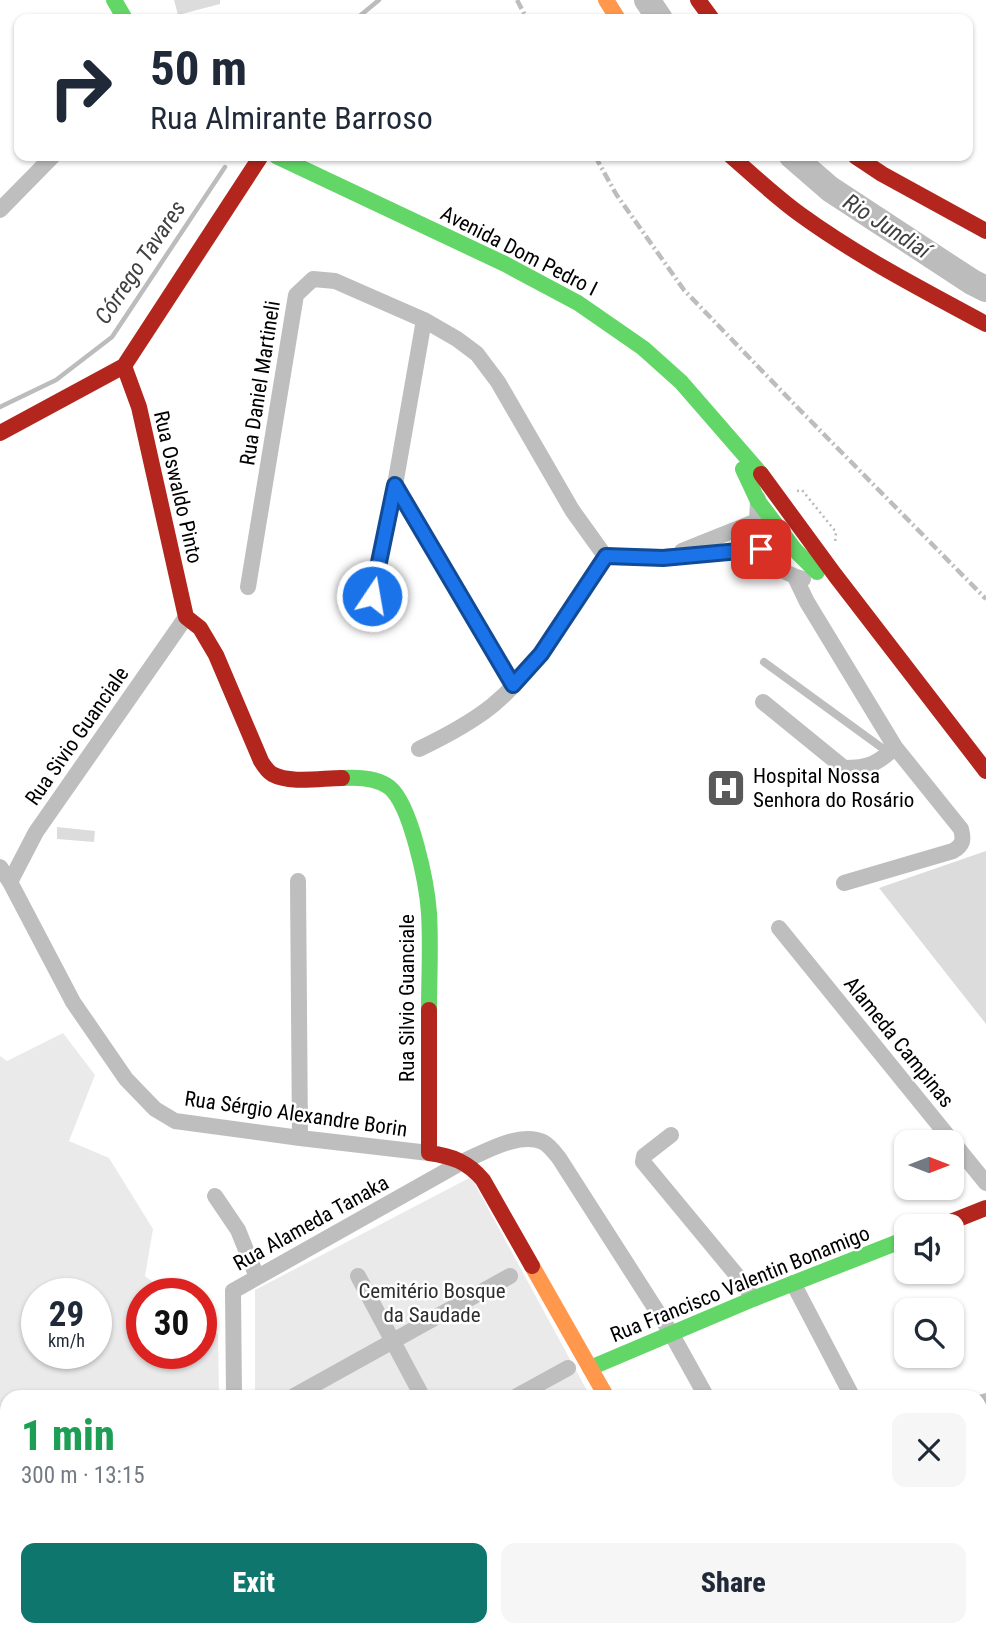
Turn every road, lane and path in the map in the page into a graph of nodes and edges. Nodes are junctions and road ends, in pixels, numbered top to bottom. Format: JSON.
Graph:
{"nodes":[{"id":1,"x":49,"y":161,"type":"edge"},
{"id":2,"x":258,"y":161,"type":"edge"},
{"id":3,"x":287,"y":161,"type":"edge"},
{"id":4,"x":737,"y":161,"type":"edge"},
{"id":5,"x":862,"y":161,"type":"edge"},
{"id":6,"x":0,"y":210,"type":"edge"},
{"id":7,"x":986,"y":231,"type":"edge"},
{"id":8,"x":424,"y":320,"type":"junction"},
{"id":9,"x":986,"y":324,"type":"edge"},
{"id":10,"x":124,"y":366,"type":"junction"},
{"id":11,"x":718,"y":422,"type":"junction"},
{"id":12,"x":0,"y":433,"type":"edge"},
{"id":13,"x":757,"y":468,"type":"junction"},
{"id":14,"x":395,"y":485,"type":"junction"},
{"id":15,"x":758,"y":501,"type":"junction"},
{"id":16,"x":757,"y":520,"type":"junction"},
{"id":17,"x":761,"y":549,"type":"junction"},
{"id":18,"x":606,"y":556,"type":"junction"},
{"id":19,"x":663,"y":558,"type":"junction"},
{"id":20,"x":795,"y":577,"type":"junction"},
{"id":21,"x":834,"y":582,"type":"junction"},
{"id":22,"x":248,"y":587,"type":"dead end"},
{"id":23,"x":372,"y":596,"type":"dead end"},
{"id":24,"x":186,"y":617,"type":"junction"},
{"id":25,"x":764,"y":662,"type":"dead end"},
{"id":26,"x":513,"y":685,"type":"junction"},
{"id":27,"x":763,"y":702,"type":"dead end"},
{"id":28,"x":419,"y":749,"type":"dead end"},
{"id":29,"x":892,"y":750,"type":"junction"},
{"id":30,"x":986,"y":771,"type":"edge"},
{"id":31,"x":986,"y":788,"type":"edge"},
{"id":32,"x":0,"y":867,"type":"edge"},
{"id":33,"x":298,"y":881,"type":"dead end"},
{"id":34,"x":10,"y":882,"type":"junction"},
{"id":35,"x":844,"y":883,"type":"dead end"},
{"id":36,"x":779,"y":928,"type":"dead end"},
{"id":37,"x":671,"y":1135,"type":"dead end"},
{"id":38,"x":300,"y":1138,"type":"junction"},
{"id":39,"x":429,"y":1153,"type":"junction"},
{"id":40,"x":464,"y":1161,"type":"junction"},
{"id":41,"x":986,"y":1183,"type":"edge"},
{"id":42,"x":215,"y":1196,"type":"dead end"},
{"id":43,"x":986,"y":1208,"type":"edge"},
{"id":44,"x":964,"y":1217,"type":"edge"},
{"id":45,"x":894,"y":1244,"type":"edge"},
{"id":46,"x":358,"y":1276,"type":"dead end"},
{"id":47,"x":510,"y":1276,"type":"dead end"},
{"id":48,"x":257,"y":1277,"type":"junction"},
{"id":49,"x":793,"y":1283,"type":"junction"},
{"id":50,"x":754,"y":1299,"type":"junction"},
{"id":51,"x":671,"y":1333,"type":"junction"},
{"id":52,"x":393,"y":1342,"type":"junction"},
{"id":53,"x":568,"y":1368,"type":"dead end"},
{"id":54,"x":590,"y":1368,"type":"junction"},
{"id":55,"x":234,"y":1390,"type":"edge"},
{"id":56,"x":305,"y":1390,"type":"edge"},
{"id":57,"x":419,"y":1390,"type":"edge"},
{"id":58,"x":528,"y":1390,"type":"edge"},
{"id":59,"x":603,"y":1390,"type":"edge"},
{"id":60,"x":703,"y":1390,"type":"edge"},
{"id":61,"x":849,"y":1390,"type":"edge"}],
"edges":[{"from":1,"to":6,"type":"street"},
{"from":2,"to":10,"type":"street"},
{"from":3,"to":11,"type":"street","name":"Avenida Dom Pedro I"},
{"from":4,"to":9,"type":"street"},
{"from":5,"to":7,"type":"street"},
{"from":8,"to":14,"type":"street"},
{"from":8,"to":18,"type":"street","name":"Rua Daniel Martineli"},
{"from":8,"to":22,"type":"street","name":"Rua Daniel Martineli"},
{"from":10,"to":12,"type":"street"},
{"from":10,"to":24,"type":"street","name":"Rua Oswaldo Pinto"},
{"from":11,"to":13,"type":"street","name":"Avenida Dom Pedro I"},
{"from":11,"to":15,"type":"street","name":"Avenida Dom Pedro I"},
{"from":13,"to":15,"type":"street"},
{"from":13,"to":21,"type":"street","name":"Avenida Dom Pedro I"},
{"from":14,"to":23,"type":"street"},
{"from":14,"to":26,"type":"street"},
{"from":15,"to":16,"type":"street"},
{"from":15,"to":21,"type":"street","name":"Avenida Dom Pedro I"},
{"from":16,"to":17,"type":"street"},
{"from":16,"to":19,"type":"street"},
{"from":17,"to":19,"type":"street"},
{"from":17,"to":20,"type":"street"},
{"from":18,"to":19,"type":"street"},
{"from":18,"to":26,"type":"street"},
{"from":20,"to":21,"type":"street"},
{"from":20,"to":29,"type":"street"},
{"from":21,"to":30,"type":"street","name":"Avenida Dom Pedro I"},
{"from":21,"to":31,"type":"street","name":"Avenida Dom Pedro I"},
{"from":24,"to":34,"type":"street","name":"Rua Sivio Guanciale"},
{"from":24,"to":39,"type":"street","name":"Rua Silvio Guanciale"},
{"from":25,"to":29,"type":"lane"},
{"from":26,"to":28,"type":"street"},
{"from":27,"to":29,"type":"street"},
{"from":29,"to":35,"type":"street"},
{"from":32,"to":34,"type":"street","name":"Rua Sérgio Alexandre Borin"},
{"from":33,"to":38,"type":"street"},
{"from":34,"to":38,"type":"street","name":"Rua Sérgio Alexandre Borin"},
{"from":36,"to":41,"type":"street","name":"Alameda Campinas"},
{"from":37,"to":50,"type":"street"},
{"from":38,"to":39,"type":"street","name":"Rua Sérgio Alexandre Borin"},
{"from":39,"to":40,"type":"street"},
{"from":40,"to":48,"type":"street","name":"Rua Alameda Tanaka"},
{"from":40,"to":51,"type":"street","name":"Rua Alameda Tanaka"},
{"from":40,"to":54,"type":"street"},
{"from":42,"to":48,"type":"street"},
{"from":43,"to":44,"type":"street"},
{"from":45,"to":49,"type":"street","name":"Rua Francisco Valentin Bonamigo"},
{"from":46,"to":52,"type":"street"},
{"from":47,"to":52,"type":"street"},
{"from":48,"to":55,"type":"street","name":"Rua Alameda Tanaka"},
{"from":49,"to":50,"type":"street","name":"Rua Francisco Valentin Bonamigo"},
{"from":49,"to":61,"type":"street"},
{"from":50,"to":51,"type":"street","name":"Rua Francisco Valentin Bonamigo"},
{"from":51,"to":54,"type":"street","name":"Rua Francisco Valentin Bonamigo"},
{"from":51,"to":60,"type":"street"},
{"from":52,"to":56,"type":"street"},
{"from":52,"to":57,"type":"street"},
{"from":53,"to":58,"type":"street"},
{"from":54,"to":59,"type":"street"}]}
